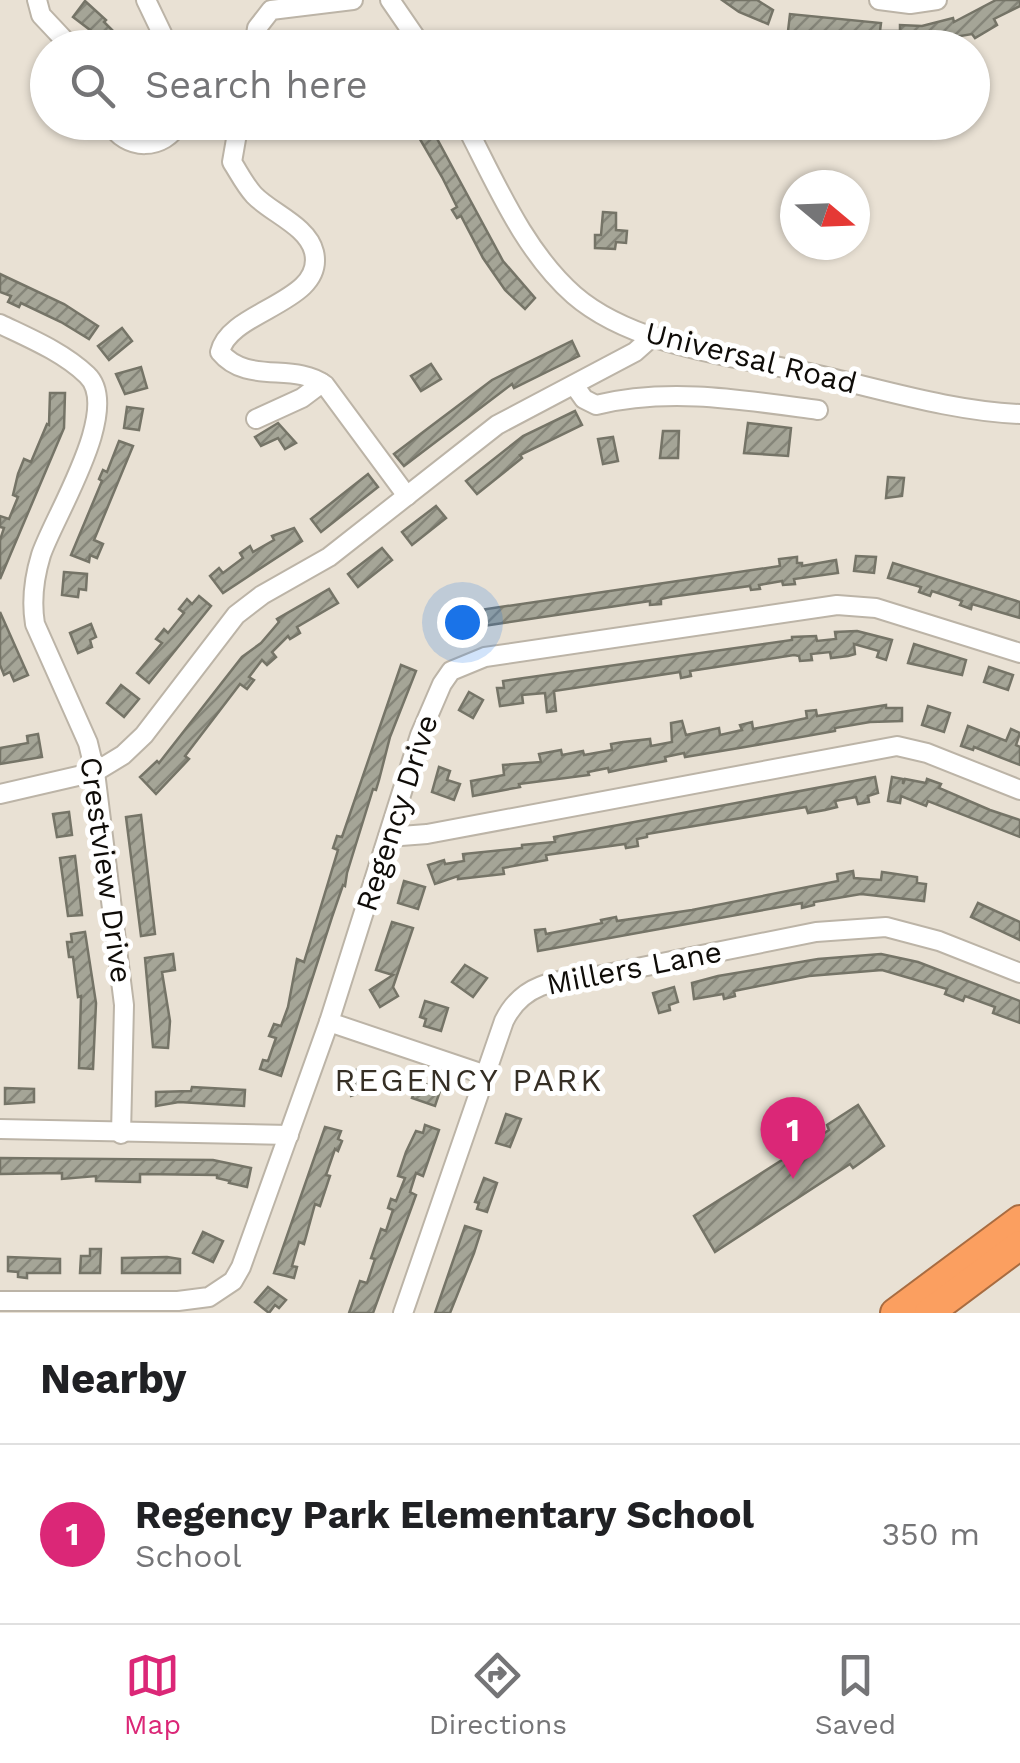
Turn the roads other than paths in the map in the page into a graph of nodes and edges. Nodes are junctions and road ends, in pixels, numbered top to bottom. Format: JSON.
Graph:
{"nodes":[{"id":1,"x":37,"y":0,"type":"edge"},
{"id":2,"x":146,"y":0,"type":"edge"},
{"id":3,"x":353,"y":0,"type":"edge"},
{"id":4,"x":390,"y":0,"type":"edge"},
{"id":5,"x":878,"y":0,"type":"edge"},
{"id":6,"x":937,"y":0,"type":"edge"},
{"id":7,"x":55,"y":30,"type":"edge"},
{"id":8,"x":160,"y":30,"type":"edge"},
{"id":9,"x":257,"y":30,"type":"edge"},
{"id":10,"x":411,"y":30,"type":"edge"},
{"id":11,"x":125,"y":140,"type":"edge"},
{"id":12,"x":163,"y":140,"type":"edge"},
{"id":13,"x":236,"y":140,"type":"edge"},
{"id":14,"x":474,"y":140,"type":"edge"},
{"id":15,"x":0,"y":324,"type":"edge"},
{"id":16,"x":653,"y":336,"type":"junction"},
{"id":17,"x":322,"y":383,"type":"junction"},
{"id":18,"x":574,"y":385,"type":"junction"},
{"id":19,"x":818,"y":410,"type":"dead end"},
{"id":20,"x":1020,"y":414,"type":"edge"},
{"id":21,"x":256,"y":419,"type":"dead end"},
{"id":22,"x":407,"y":496,"type":"junction"},
{"id":23,"x":1020,"y":653,"type":"edge"},
{"id":24,"x":94,"y":772,"type":"junction"},
{"id":25,"x":1020,"y":790,"type":"edge"},
{"id":26,"x":0,"y":794,"type":"edge"},
{"id":27,"x":388,"y":836,"type":"junction"},
{"id":28,"x":1020,"y":973,"type":"edge"},
{"id":29,"x":329,"y":1022,"type":"junction"},
{"id":30,"x":486,"y":1075,"type":"junction"},
{"id":31,"x":0,"y":1129,"type":"edge"},
{"id":32,"x":121,"y":1134,"type":"junction"},
{"id":33,"x":289,"y":1135,"type":"junction"},
{"id":34,"x":1020,"y":1220,"type":"edge"},
{"id":35,"x":1020,"y":1246,"type":"edge"},
{"id":36,"x":0,"y":1300,"type":"edge"},
{"id":37,"x":403,"y":1313,"type":"edge"},
{"id":38,"x":895,"y":1313,"type":"edge"},
{"id":39,"x":930,"y":1313,"type":"edge"}],
"edges":[{"from":1,"to":7,"type":"street"},
{"from":2,"to":8,"type":"street"},
{"from":3,"to":9,"type":"street"},
{"from":4,"to":10,"type":"street"},
{"from":5,"to":6,"type":"street"},
{"from":11,"to":12,"type":"street"},
{"from":13,"to":17,"type":"street"},
{"from":14,"to":16,"type":"street","name":"Universal Road"},
{"from":15,"to":24,"type":"street","name":"Crestview Drive"},
{"from":16,"to":18,"type":"street"},
{"from":16,"to":20,"type":"street","name":"Universal Road"},
{"from":17,"to":21,"type":"street"},
{"from":17,"to":22,"type":"street"},
{"from":18,"to":19,"type":"street"},
{"from":18,"to":22,"type":"street"},
{"from":22,"to":24,"type":"street"},
{"from":23,"to":27,"type":"street","name":"Regency Drive"},
{"from":24,"to":26,"type":"street"},
{"from":24,"to":32,"type":"street","name":"Crestview Drive"},
{"from":25,"to":27,"type":"street"},
{"from":27,"to":29,"type":"street","name":"Regency Drive"},
{"from":28,"to":30,"type":"street","name":"Millers Lane"},
{"from":29,"to":30,"type":"street"},
{"from":29,"to":33,"type":"street","name":"Regency Drive"},
{"from":30,"to":37,"type":"street","name":"Millers Lane"},
{"from":31,"to":32,"type":"street"},
{"from":32,"to":33,"type":"street"},
{"from":33,"to":36,"type":"street","name":"Regency Drive"},
{"from":34,"to":38,"type":"highway"},
{"from":35,"to":39,"type":"highway"}]}
